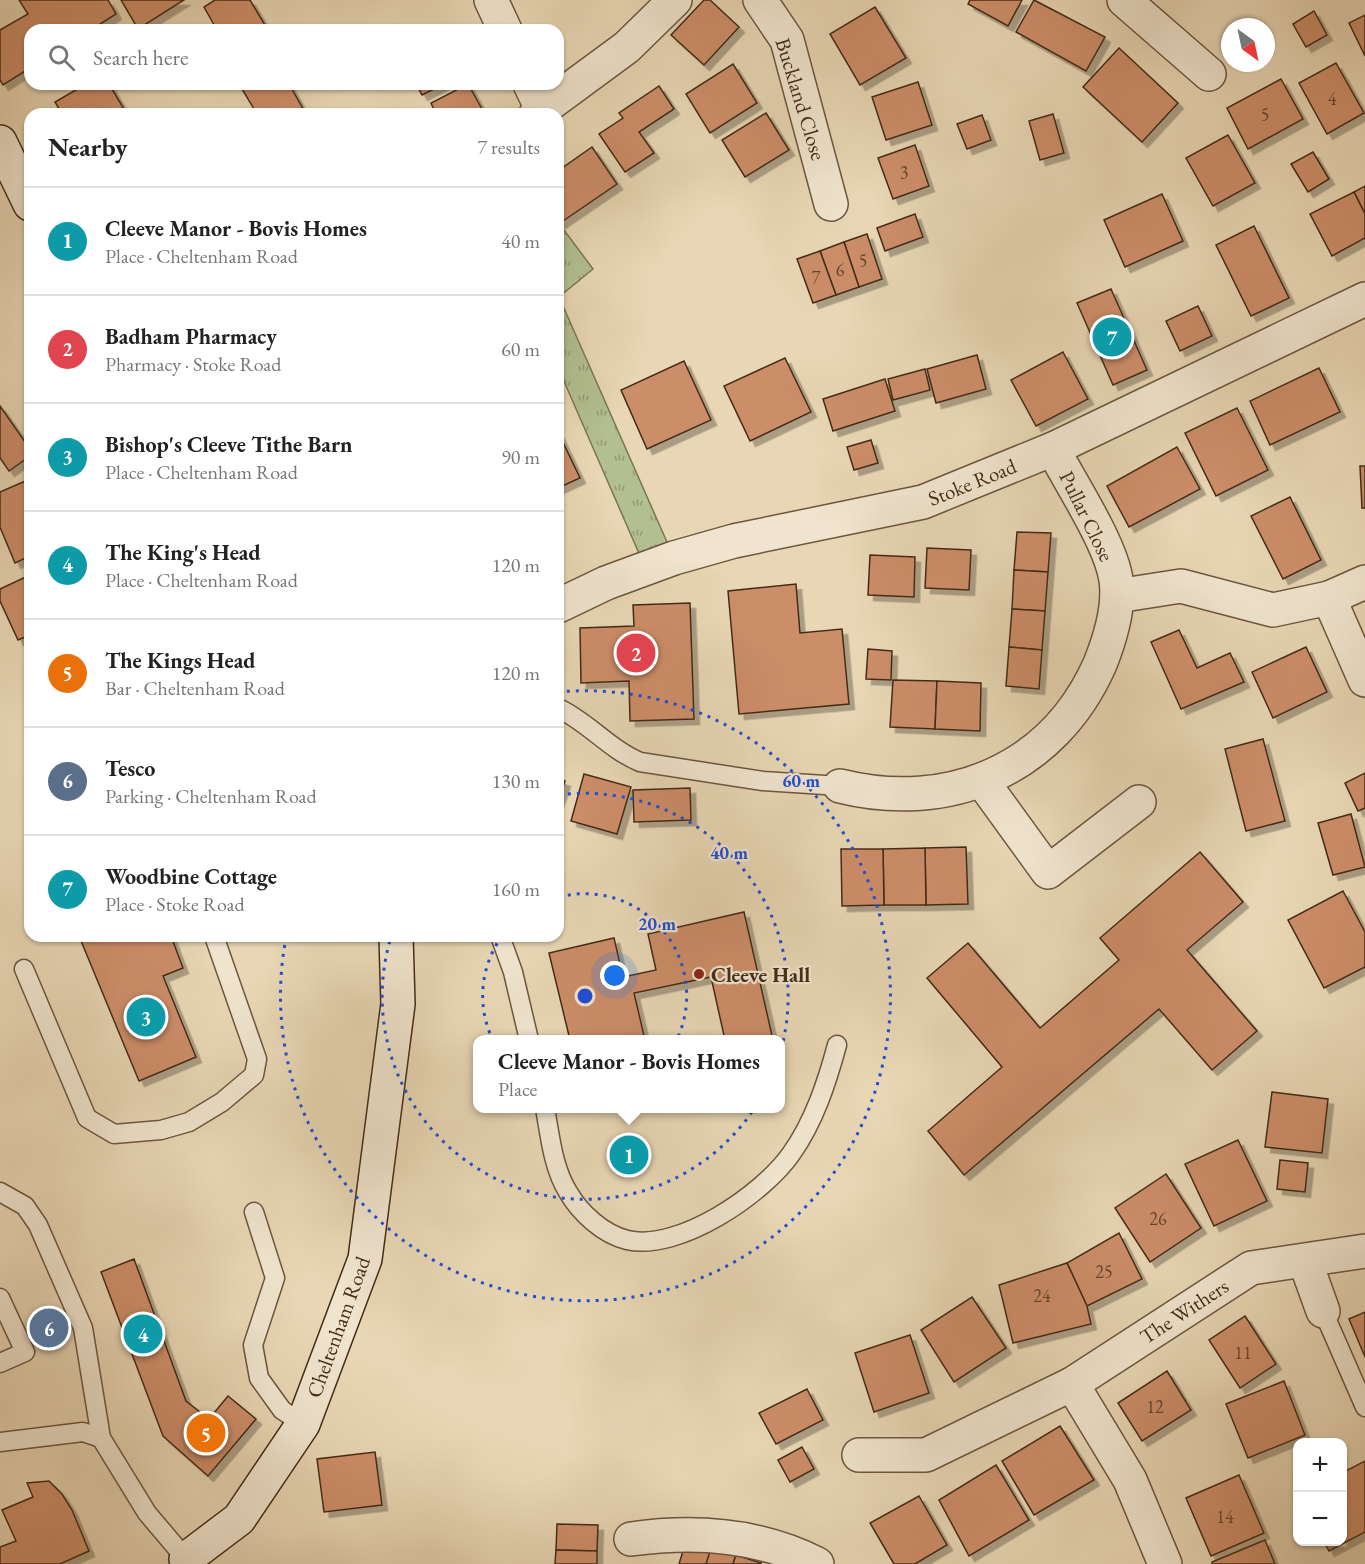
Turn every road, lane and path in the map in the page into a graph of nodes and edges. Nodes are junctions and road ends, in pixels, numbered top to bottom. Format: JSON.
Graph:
{"nodes":[{"id":1,"x":491,"y":0,"type":"edge"},
{"id":2,"x":675,"y":0,"type":"edge"},
{"id":3,"x":760,"y":0,"type":"edge"},
{"id":4,"x":1124,"y":0,"type":"edge"},
{"id":5,"x":502,"y":24,"type":"edge"},
{"id":6,"x":1209,"y":74,"type":"dead end"},
{"id":7,"x":564,"y":85,"type":"edge"},
{"id":8,"x":556,"y":90,"type":"edge"},
{"id":9,"x":536,"y":102,"type":"edge"},
{"id":10,"x":0,"y":142,"type":"edge"},
{"id":11,"x":24,"y":192,"type":"edge"},
{"id":12,"x":831,"y":204,"type":"dead end"},
{"id":13,"x":1365,"y":299,"type":"edge"},
{"id":14,"x":1053,"y":449,"type":"junction"},
{"id":15,"x":1365,"y":582,"type":"edge"},
{"id":16,"x":1117,"y":596,"type":"junction"},
{"id":17,"x":1329,"y":598,"type":"junction"},
{"id":18,"x":564,"y":603,"type":"edge"},
{"id":19,"x":1365,"y":680,"type":"edge"},
{"id":20,"x":564,"y":712,"type":"edge"},
{"id":21,"x":982,"y":781,"type":"junction"},
{"id":22,"x":840,"y":786,"type":"joint"},
{"id":23,"x":1139,"y":802,"type":"dead end"},
{"id":24,"x":216,"y":942,"type":"edge"},
{"id":25,"x":396,"y":942,"type":"edge"},
{"id":26,"x":502,"y":942,"type":"edge"},
{"id":27,"x":24,"y":969,"type":"dead end"},
{"id":28,"x":528,"y":1035,"type":"edge"},
{"id":29,"x":837,"y":1045,"type":"dead end"},
{"id":30,"x":546,"y":1113,"type":"edge"},
{"id":31,"x":0,"y":1192,"type":"edge"},
{"id":32,"x":254,"y":1212,"type":"dead end"},
{"id":33,"x":1365,"y":1251,"type":"edge"},
{"id":34,"x":1305,"y":1261,"type":"junction"},
{"id":35,"x":0,"y":1298,"type":"edge"},
{"id":36,"x":1323,"y":1311,"type":"joint"},
{"id":37,"x":0,"y":1363,"type":"edge"},
{"id":38,"x":1072,"y":1384,"type":"junction"},
{"id":39,"x":1365,"y":1407,"type":"edge"},
{"id":40,"x":303,"y":1424,"type":"junction"},
{"id":41,"x":101,"y":1438,"type":"junction"},
{"id":42,"x":0,"y":1442,"type":"edge"},
{"id":43,"x":859,"y":1455,"type":"dead end"},
{"id":44,"x":631,"y":1539,"type":"dead end"},
{"id":45,"x":185,"y":1562,"type":"edge"},
{"id":46,"x":817,"y":1564,"type":"edge"},
{"id":47,"x":1165,"y":1564,"type":"edge"}],
"edges":[{"from":1,"to":5,"type":"street"},
{"from":2,"to":7,"type":"street"},
{"from":3,"to":12,"type":"street","name":"Buckland Close"},
{"from":4,"to":6,"type":"street"},
{"from":8,"to":9,"type":"street"},
{"from":10,"to":11,"type":"street"},
{"from":13,"to":14,"type":"street","name":"Stoke Road"},
{"from":14,"to":16,"type":"street","name":"Pullar Close"},
{"from":14,"to":18,"type":"street","name":"Stoke Road"},
{"from":15,"to":17,"type":"street"},
{"from":16,"to":17,"type":"street"},
{"from":16,"to":21,"type":"street","name":"Pullar Close"},
{"from":17,"to":19,"type":"street"},
{"from":20,"to":22,"type":"lane"},
{"from":21,"to":22,"type":"street","name":"Pullar Close"},
{"from":21,"to":23,"type":"street"},
{"from":24,"to":27,"type":"lane"},
{"from":25,"to":40,"type":"street","name":"Cheltenham Road"},
{"from":26,"to":28,"type":"lane"},
{"from":29,"to":30,"type":"lane"},
{"from":31,"to":41,"type":"lane"},
{"from":32,"to":40,"type":"lane"},
{"from":33,"to":34,"type":"street","name":"The Withers"},
{"from":34,"to":36,"type":"street"},
{"from":34,"to":38,"type":"street","name":"The Withers"},
{"from":35,"to":37,"type":"lane"},
{"from":36,"to":39,"type":"lane"},
{"from":38,"to":43,"type":"street","name":"The Withers"},
{"from":38,"to":47,"type":"street"},
{"from":40,"to":45,"type":"street","name":"Cheltenham Road"},
{"from":41,"to":42,"type":"lane"},
{"from":41,"to":45,"type":"lane"},
{"from":44,"to":46,"type":"street"}]}
